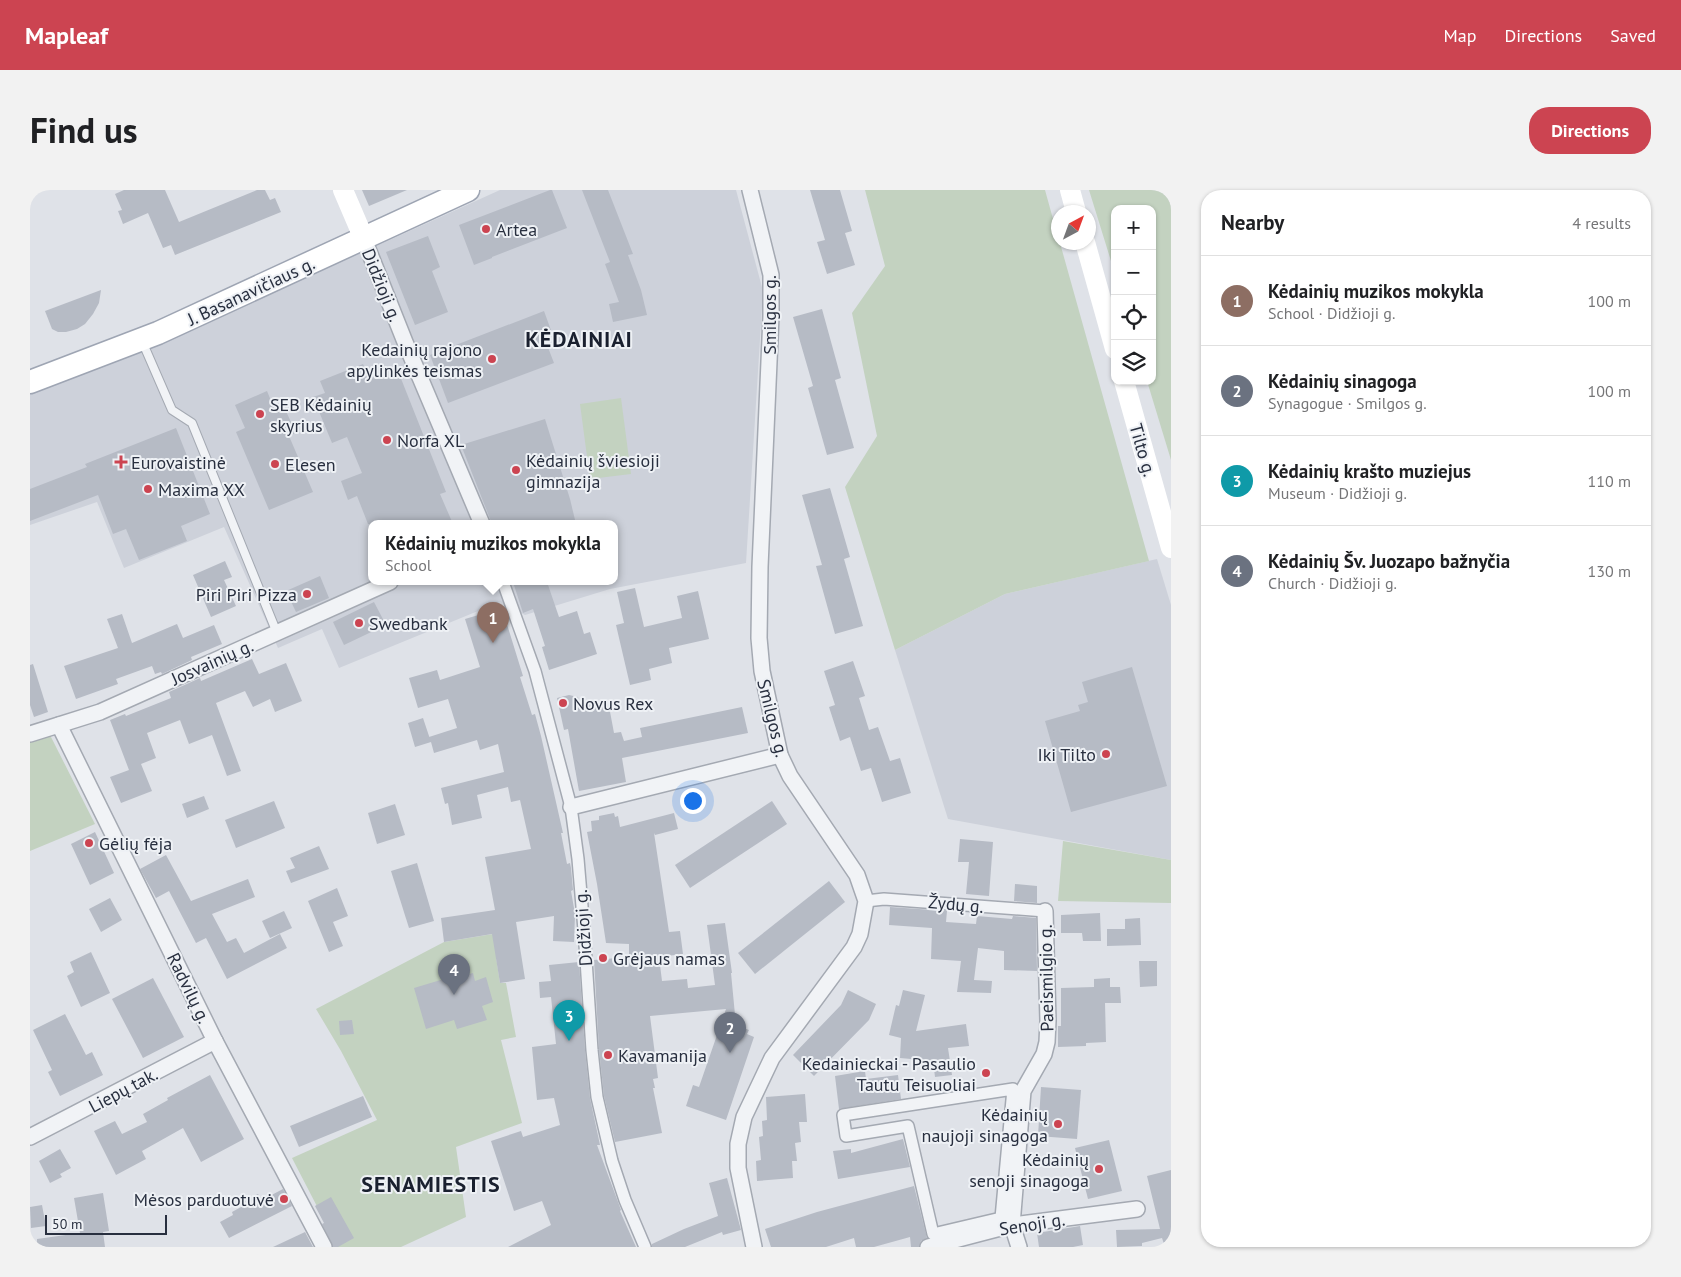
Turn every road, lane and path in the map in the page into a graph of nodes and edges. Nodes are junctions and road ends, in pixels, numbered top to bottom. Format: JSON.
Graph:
{"nodes":[{"id":1,"x":343,"y":190,"type":"edge"},
{"id":2,"x":468,"y":190,"type":"edge"},
{"id":3,"x":750,"y":190,"type":"edge"},
{"id":4,"x":1070,"y":190,"type":"edge"},
{"id":5,"x":1074,"y":205,"type":"edge"},
{"id":6,"x":364,"y":239,"type":"junction"},
{"id":7,"x":1087,"y":250,"type":"edge"},
{"id":8,"x":141,"y":340,"type":"junction"},
{"id":9,"x":1112,"y":340,"type":"edge"},
{"id":10,"x":30,"y":382,"type":"edge"},
{"id":11,"x":1125,"y":385,"type":"edge"},
{"id":12,"x":480,"y":520,"type":"edge"},
{"id":13,"x":1171,"y":548,"type":"edge"},
{"id":14,"x":383,"y":585,"type":"edge"},
{"id":15,"x":504,"y":585,"type":"edge"},
{"id":16,"x":276,"y":633,"type":"junction"},
{"id":17,"x":60,"y":725,"type":"junction"},
{"id":18,"x":30,"y":734,"type":"edge"},
{"id":19,"x":780,"y":756,"type":"junction"},
{"id":20,"x":571,"y":807,"type":"junction"},
{"id":21,"x":866,"y":901,"type":"junction"},
{"id":22,"x":1045,"y":912,"type":"joint"},
{"id":23,"x":215,"y":1041,"type":"junction"},
{"id":24,"x":1013,"y":1089,"type":"joint"},
{"id":25,"x":30,"y":1137,"type":"edge"},
{"id":26,"x":1137,"y":1209,"type":"dead end"},
{"id":27,"x":1012,"y":1225,"type":"junction"},
{"id":28,"x":324,"y":1247,"type":"edge"},
{"id":29,"x":646,"y":1247,"type":"edge"},
{"id":30,"x":754,"y":1247,"type":"edge"},
{"id":31,"x":928,"y":1247,"type":"edge"},
{"id":32,"x":1019,"y":1247,"type":"edge"}],
"edges":[{"from":1,"to":6,"type":"main road"},
{"from":2,"to":6,"type":"main road","name":"J. Basanavičiaus g."},
{"from":3,"to":19,"type":"street","name":"Smilgos g."},
{"from":4,"to":5,"type":"main road"},
{"from":6,"to":8,"type":"main road","name":"J. Basanavičiaus g."},
{"from":6,"to":12,"type":"street","name":"Didžioji g."},
{"from":7,"to":9,"type":"main road"},
{"from":8,"to":10,"type":"main road","name":"J. Basanavičiaus g."},
{"from":8,"to":16,"type":"lane"},
{"from":11,"to":13,"type":"main road","name":"Tilto g."},
{"from":14,"to":16,"type":"street","name":"Josvainių g."},
{"from":15,"to":20,"type":"street","name":"Didžioji g."},
{"from":16,"to":17,"type":"street","name":"Josvainių g."},
{"from":17,"to":18,"type":"street","name":"Josvainių g."},
{"from":17,"to":23,"type":"street","name":"Radvilų g."},
{"from":19,"to":20,"type":"street"},
{"from":19,"to":21,"type":"street","name":"Smilgos g."},
{"from":20,"to":29,"type":"street","name":"Didžioji g."},
{"from":21,"to":22,"type":"street","name":"Žydų g."},
{"from":21,"to":30,"type":"street","name":"Smilgos g."},
{"from":22,"to":27,"type":"street","name":"Paeismilgio g."},
{"from":23,"to":25,"type":"street","name":"Liepų tak."},
{"from":23,"to":28,"type":"street","name":"Radvilų g."},
{"from":24,"to":24,"type":"street"},
{"from":26,"to":27,"type":"street","name":"Senoji g."},
{"from":27,"to":31,"type":"street","name":"Senoji g."},
{"from":27,"to":32,"type":"street","name":"Paeismilgio g."}]}
